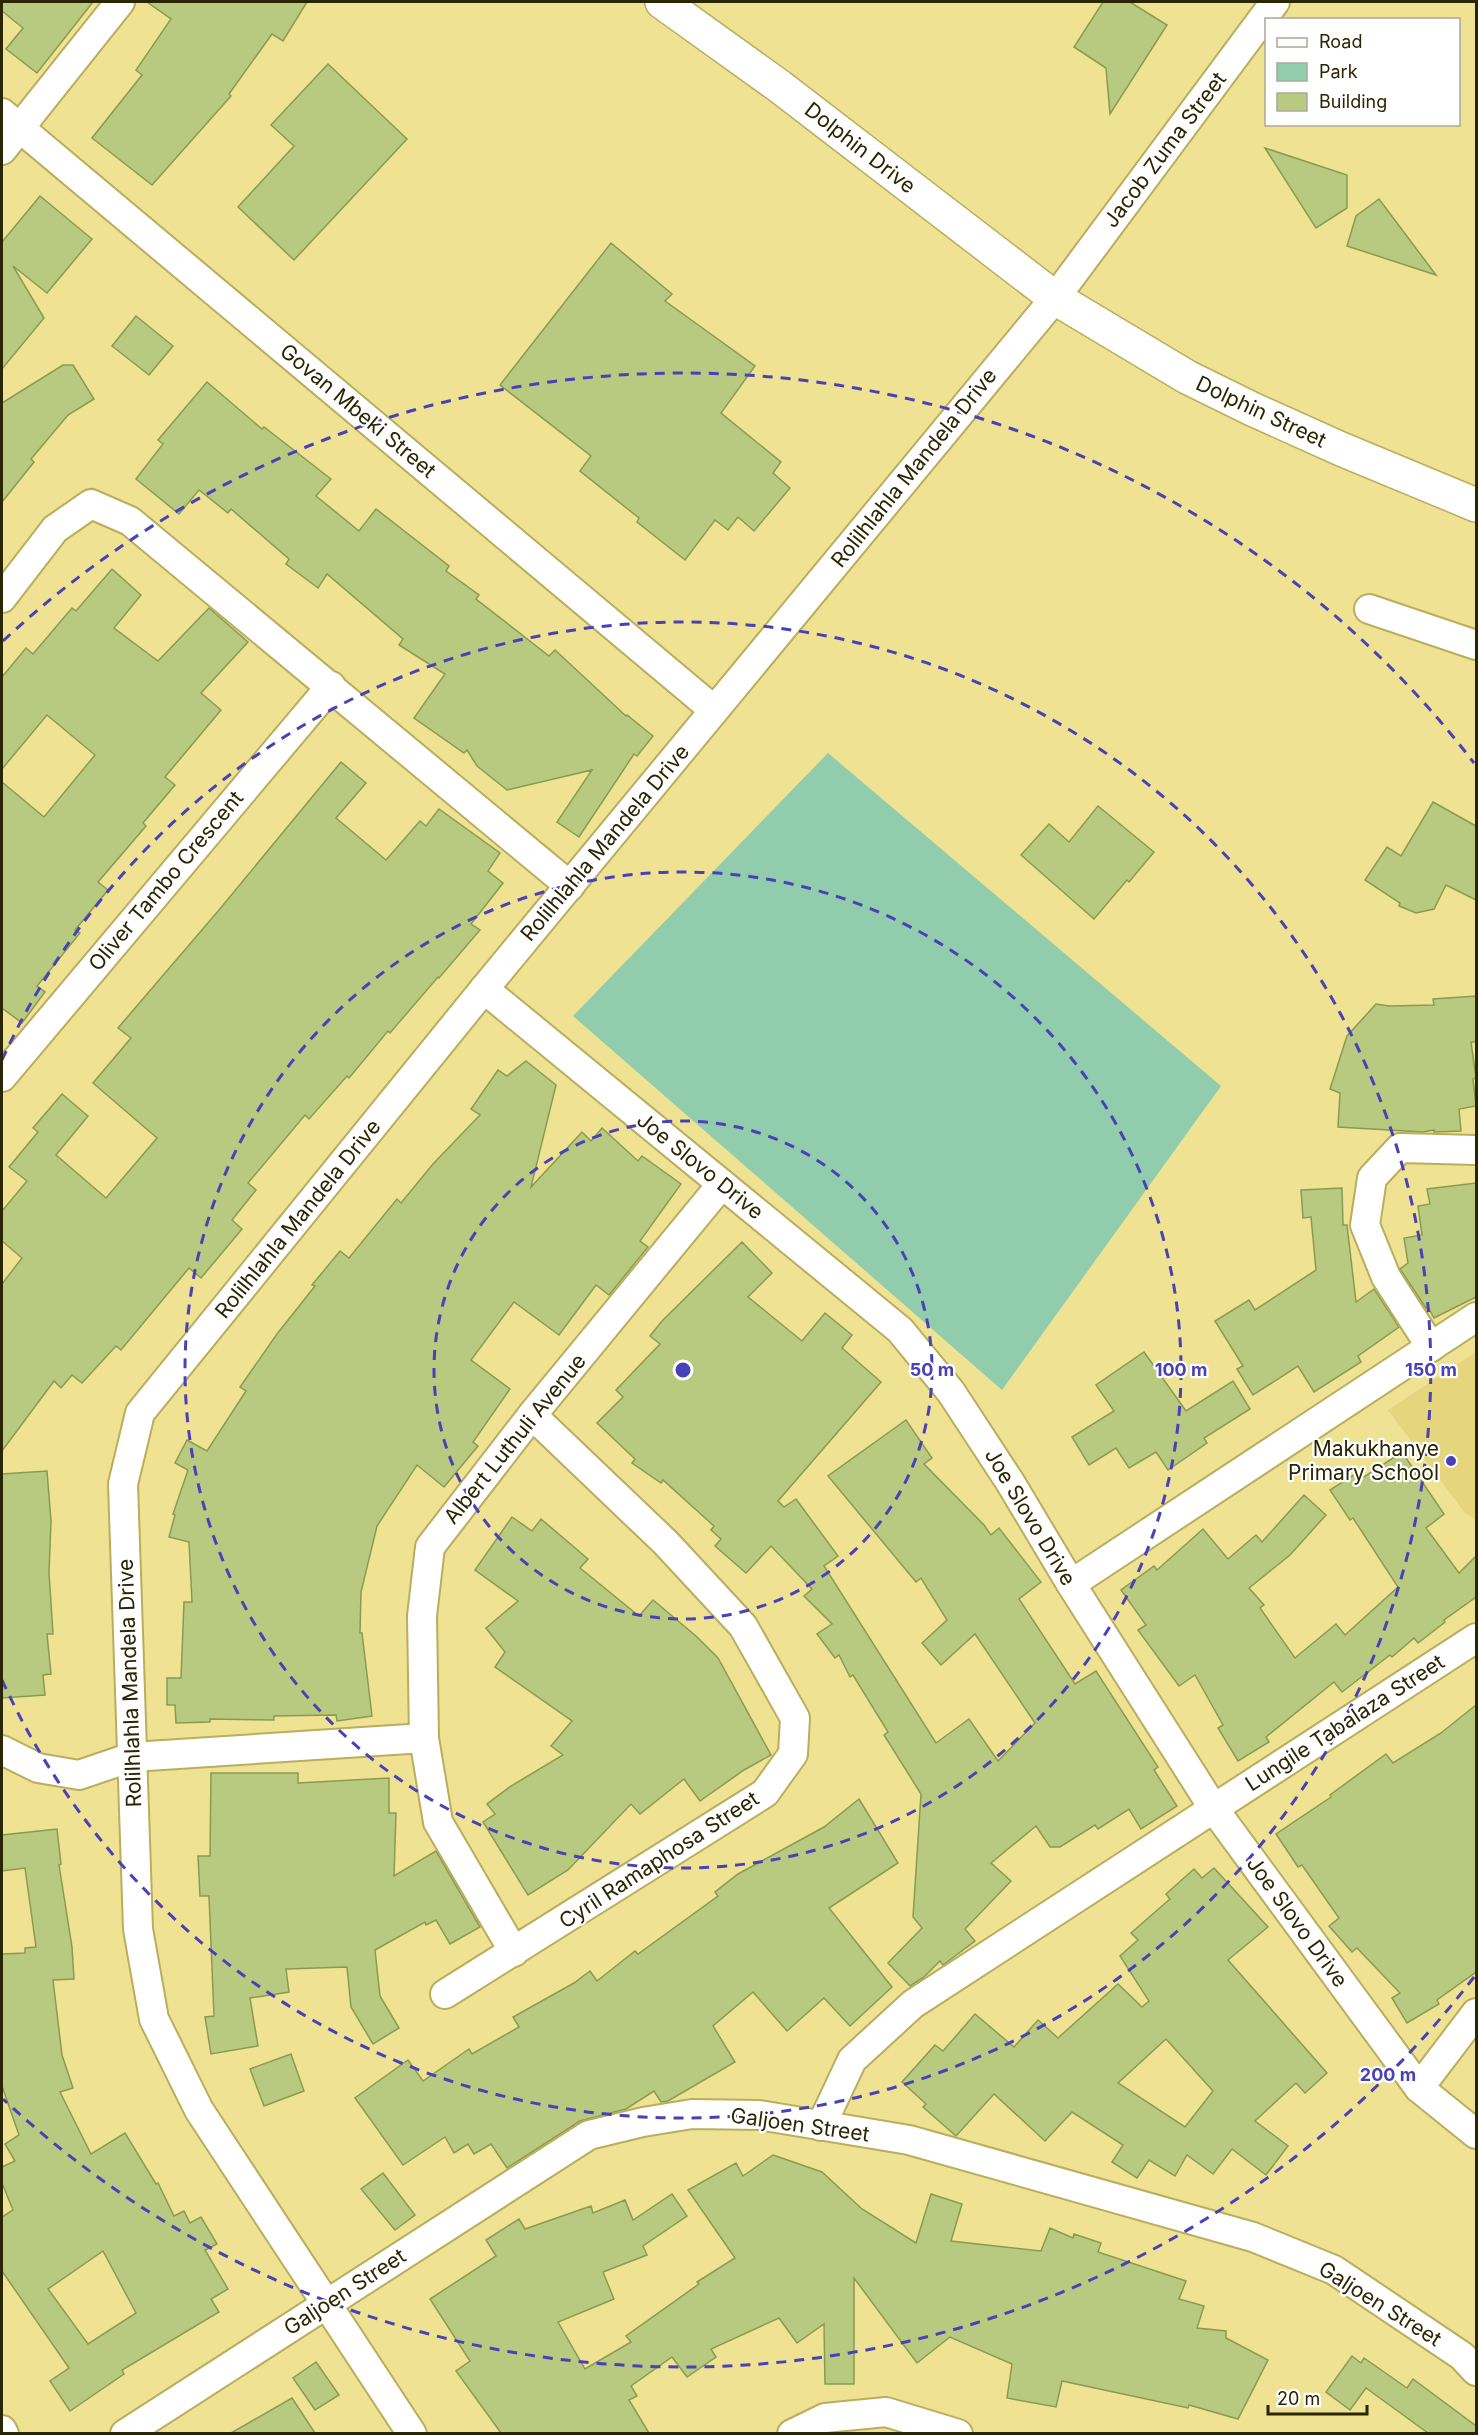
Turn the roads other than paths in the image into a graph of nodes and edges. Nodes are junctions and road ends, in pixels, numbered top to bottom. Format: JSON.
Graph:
{"nodes":[{"id":1,"x":120,"y":2,"type":"edge"},
{"id":2,"x":662,"y":2,"type":"edge"},
{"id":3,"x":1275,"y":2,"type":"edge"},
{"id":4,"x":10,"y":120,"type":"edge"},
{"id":5,"x":2,"y":150,"type":"edge"},
{"id":6,"x":1055,"y":298,"type":"junction"},
{"id":7,"x":1476,"y":505,"type":"edge"},
{"id":8,"x":2,"y":598,"type":"edge"},
{"id":9,"x":1369,"y":609,"type":"dead end"},
{"id":10,"x":1476,"y":645,"type":"edge"},
{"id":11,"x":331,"y":686,"type":"junction"},
{"id":12,"x":714,"y":710,"type":"junction"},
{"id":13,"x":570,"y":886,"type":"junction"},
{"id":14,"x":484,"y":988,"type":"junction"},
{"id":15,"x":2,"y":1077,"type":"edge"},
{"id":16,"x":1476,"y":1150,"type":"edge"},
{"id":17,"x":722,"y":1184,"type":"junction"},
{"id":18,"x":1476,"y":1317,"type":"edge"},
{"id":19,"x":1431,"y":1347,"type":"junction"},
{"id":20,"x":532,"y":1415,"type":"junction"},
{"id":21,"x":1071,"y":1584,"type":"junction"},
{"id":22,"x":1476,"y":1638,"type":"edge"},
{"id":23,"x":424,"y":1738,"type":"junction"},
{"id":24,"x":2,"y":1750,"type":"edge"},
{"id":25,"x":132,"y":1757,"type":"junction"},
{"id":26,"x":1214,"y":1809,"type":"junction"},
{"id":27,"x":514,"y":1952,"type":"junction"},
{"id":28,"x":445,"y":1994,"type":"dead end"},
{"id":29,"x":1476,"y":2013,"type":"edge"},
{"id":30,"x":1419,"y":2088,"type":"junction"},
{"id":31,"x":821,"y":2126,"type":"junction"},
{"id":32,"x":1476,"y":2134,"type":"edge"},
{"id":33,"x":325,"y":2304,"type":"junction"},
{"id":34,"x":1476,"y":2371,"type":"edge"},
{"id":35,"x":125,"y":2433,"type":"edge"},
{"id":36,"x":412,"y":2433,"type":"edge"},
{"id":37,"x":792,"y":2433,"type":"edge"},
{"id":38,"x":958,"y":2433,"type":"edge"}],
"edges":[{"from":1,"to":4,"type":"street"},
{"from":2,"to":6,"type":"street","name":"Dolphin Drive"},
{"from":3,"to":6,"type":"street","name":"Jacob Zuma Street"},
{"from":4,"to":5,"type":"street"},
{"from":4,"to":12,"type":"street","name":"Govan Mbeki Street"},
{"from":6,"to":7,"type":"street","name":"Dolphin Street"},
{"from":6,"to":12,"type":"street","name":"Rolilhlahla Mandela Drive"},
{"from":8,"to":11,"type":"street"},
{"from":9,"to":10,"type":"street"},
{"from":11,"to":13,"type":"street"},
{"from":11,"to":15,"type":"street","name":"Oliver Tambo Crescent"},
{"from":12,"to":13,"type":"street","name":"Rolilhlahla Mandela Drive"},
{"from":13,"to":14,"type":"street","name":"Rolilhlahla Mandela Drive"},
{"from":14,"to":17,"type":"street","name":"Joe Slovo Drive"},
{"from":14,"to":25,"type":"street","name":"Rolilhlahla Mandela Drive"},
{"from":16,"to":19,"type":"street"},
{"from":17,"to":20,"type":"street","name":"Albert Luthuli Avenue"},
{"from":17,"to":21,"type":"street","name":"Joe Slovo Drive"},
{"from":18,"to":19,"type":"street"},
{"from":19,"to":21,"type":"street"},
{"from":20,"to":23,"type":"street","name":"Albert Luthuli Avenue"},
{"from":20,"to":27,"type":"street","name":"Cyril Ramaphosa Street"},
{"from":21,"to":26,"type":"street","name":"Joe Slovo Drive"},
{"from":22,"to":26,"type":"street","name":"Lungile Tabalaza Street"},
{"from":23,"to":25,"type":"street"},
{"from":23,"to":27,"type":"street","name":"Albert Luthuli Avenue"},
{"from":24,"to":25,"type":"street"},
{"from":25,"to":33,"type":"street","name":"Rolilhlahla Mandela Drive"},
{"from":26,"to":30,"type":"street","name":"Joe Slovo Drive"},
{"from":26,"to":31,"type":"street","name":"Lungile Tabalaza Street"},
{"from":27,"to":28,"type":"street","name":"Cyril Ramaphosa Street"},
{"from":29,"to":30,"type":"street"},
{"from":30,"to":32,"type":"street","name":"Joe Slovo Drive"},
{"from":31,"to":33,"type":"street","name":"Galjoen Street"},
{"from":31,"to":34,"type":"street","name":"Galjoen Street"},
{"from":33,"to":35,"type":"street","name":"Galjoen Street"},
{"from":33,"to":36,"type":"street","name":"Rolilhlahla Mandela Drive"},
{"from":37,"to":38,"type":"street"}]}
